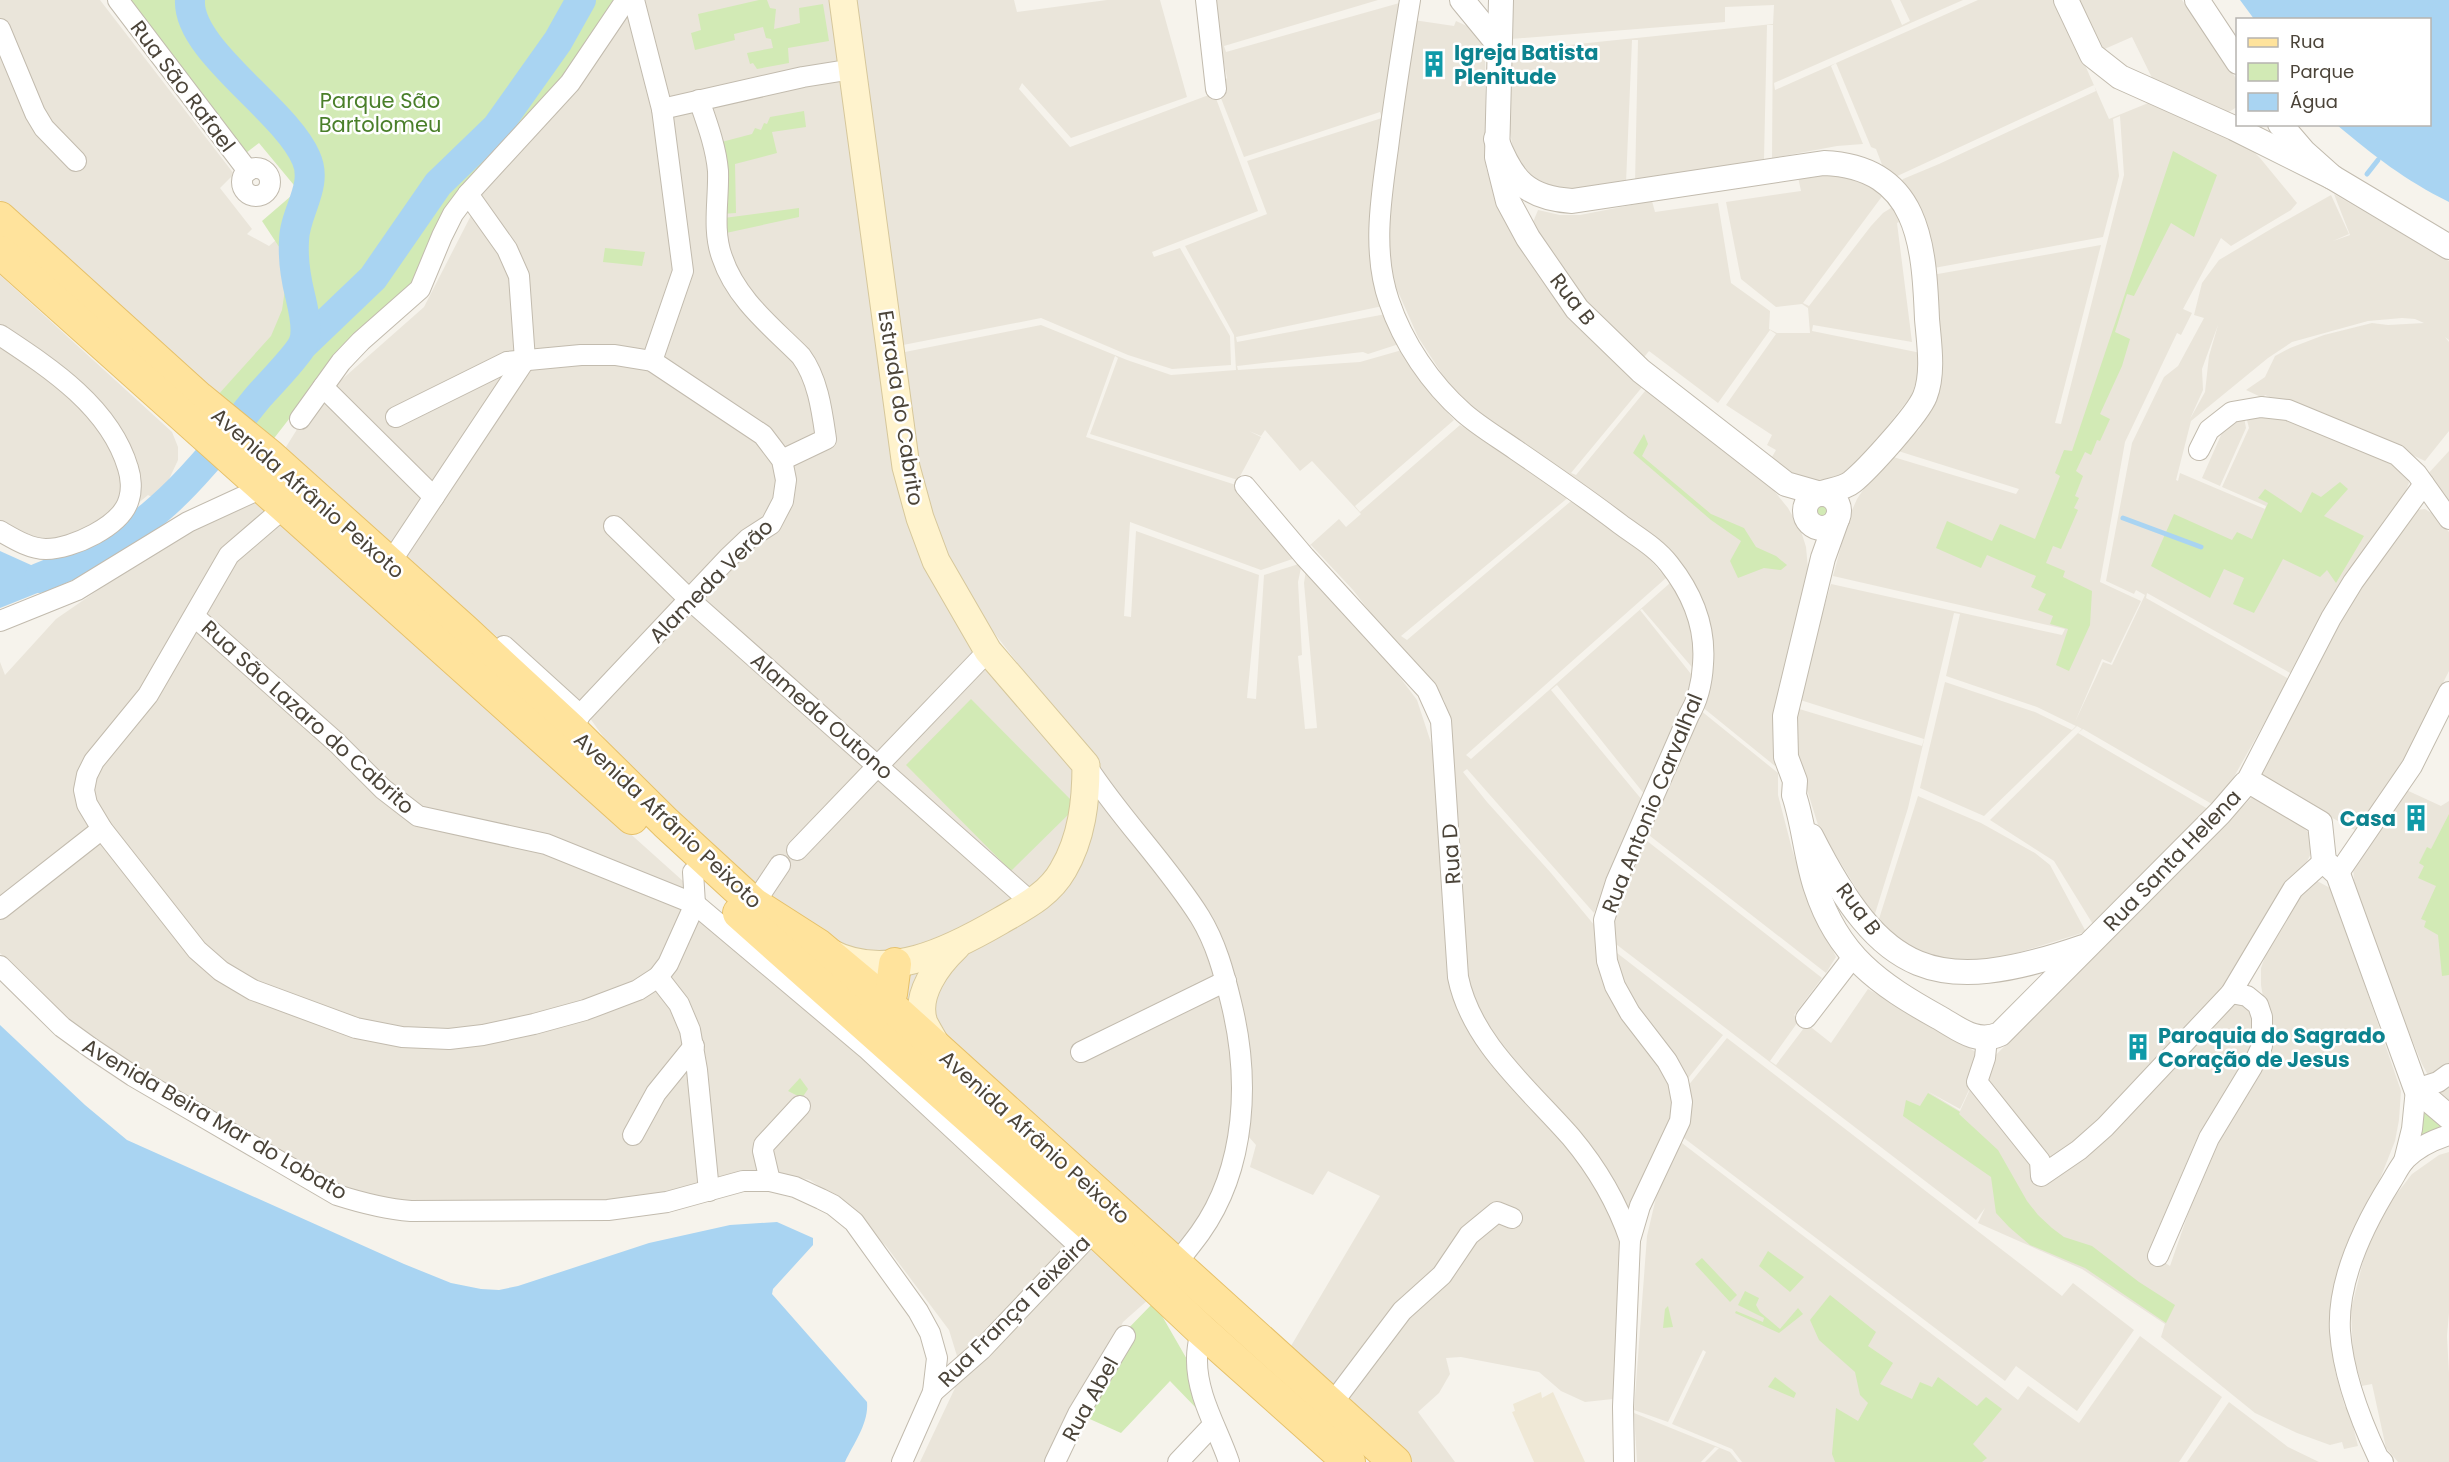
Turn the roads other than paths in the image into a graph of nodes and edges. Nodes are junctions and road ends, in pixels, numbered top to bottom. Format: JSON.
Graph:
{"nodes":[{"id":1,"x":118,"y":0,"type":"edge"},
{"id":2,"x":626,"y":0,"type":"edge"},
{"id":3,"x":634,"y":0,"type":"edge"},
{"id":4,"x":843,"y":0,"type":"edge"},
{"id":5,"x":1206,"y":0,"type":"edge"},
{"id":6,"x":1410,"y":0,"type":"edge"},
{"id":7,"x":1462,"y":0,"type":"edge"},
{"id":8,"x":1501,"y":0,"type":"edge"},
{"id":9,"x":2066,"y":0,"type":"edge"},
{"id":10,"x":2197,"y":0,"type":"edge"},
{"id":11,"x":0,"y":29,"type":"edge"},
{"id":12,"x":1499,"y":45,"type":"junction"},
{"id":13,"x":2236,"y":59,"type":"edge"},
{"id":14,"x":853,"y":69,"type":"junction"},
{"id":15,"x":1216,"y":89,"type":"dead end"},
{"id":16,"x":699,"y":100,"type":"junction"},
{"id":17,"x":662,"y":109,"type":"junction"},
{"id":18,"x":2236,"y":126,"type":"edge"},
{"id":19,"x":2282,"y":126,"type":"edge"},
{"id":20,"x":1496,"y":139,"type":"junction"},
{"id":21,"x":76,"y":161,"type":"dead end"},
{"id":22,"x":248,"y":171,"type":"dead end"},
{"id":23,"x":2332,"y":177,"type":"junction"},
{"id":24,"x":468,"y":194,"type":"junction"},
{"id":25,"x":0,"y":218,"type":"edge"},
{"id":26,"x":2449,"y":247,"type":"edge"},
{"id":27,"x":0,"y":252,"type":"edge"},
{"id":28,"x":4,"y":343,"type":"edge"},
{"id":29,"x":525,"y":360,"type":"junction"},
{"id":30,"x":652,"y":361,"type":"junction"},
{"id":31,"x":323,"y":387,"type":"junction"},
{"id":32,"x":191,"y":407,"type":"junction"},
{"id":33,"x":396,"y":417,"type":"dead end"},
{"id":34,"x":300,"y":419,"type":"dead end"},
{"id":35,"x":2199,"y":450,"type":"dead end"},
{"id":36,"x":782,"y":460,"type":"junction"},
{"id":37,"x":267,"y":481,"type":"junction"},
{"id":38,"x":1786,"y":484,"type":"junction"},
{"id":39,"x":1850,"y":484,"type":"junction"},
{"id":40,"x":2424,"y":484,"type":"junction"},
{"id":41,"x":1245,"y":486,"type":"dead end"},
{"id":42,"x":1822,"y":494,"type":"junction"},
{"id":43,"x":434,"y":497,"type":"junction"},
{"id":44,"x":1838,"y":517,"type":"junction"},
{"id":45,"x":1808,"y":519,"type":"junction"},
{"id":46,"x":2449,"y":519,"type":"edge"},
{"id":47,"x":614,"y":526,"type":"dead end"},
{"id":48,"x":0,"y":531,"type":"edge"},
{"id":49,"x":1822,"y":558,"type":"junction"},
{"id":50,"x":390,"y":563,"type":"junction"},
{"id":51,"x":690,"y":600,"type":"junction"},
{"id":52,"x":195,"y":617,"type":"junction"},
{"id":53,"x":0,"y":621,"type":"edge"},
{"id":54,"x":987,"y":651,"type":"junction"},
{"id":55,"x":2449,"y":692,"type":"edge"},
{"id":56,"x":576,"y":722,"type":"junction"},
{"id":57,"x":1086,"y":765,"type":"junction"},
{"id":58,"x":879,"y":766,"type":"junction"},
{"id":59,"x":2245,"y":784,"type":"junction"},
{"id":60,"x":1799,"y":812,"type":"junction"},
{"id":61,"x":102,"y":829,"type":"junction"},
{"id":62,"x":797,"y":850,"type":"dead end"},
{"id":63,"x":780,"y":865,"type":"dead end"},
{"id":64,"x":2331,"y":868,"type":"junction"},
{"id":65,"x":693,"y":872,"type":"junction"},
{"id":66,"x":1850,"y":901,"type":"junction"},
{"id":67,"x":1032,"y":903,"type":"junction"},
{"id":68,"x":695,"y":904,"type":"junction"},
{"id":69,"x":754,"y":904,"type":"junction"},
{"id":70,"x":0,"y":909,"type":"edge"},
{"id":71,"x":1827,"y":915,"type":"junction"},
{"id":72,"x":2088,"y":945,"type":"junction"},
{"id":73,"x":956,"y":946,"type":"junction"},
{"id":74,"x":1853,"y":957,"type":"junction"},
{"id":75,"x":0,"y":966,"type":"edge"},
{"id":76,"x":658,"y":977,"type":"junction"},
{"id":77,"x":1226,"y":981,"type":"junction"},
{"id":78,"x":890,"y":986,"type":"junction"},
{"id":79,"x":2231,"y":993,"type":"junction"},
{"id":80,"x":922,"y":1002,"type":"junction"},
{"id":81,"x":1806,"y":1018,"type":"dead end"},
{"id":82,"x":865,"y":1025,"type":"junction"},
{"id":83,"x":1987,"y":1038,"type":"junction"},
{"id":84,"x":694,"y":1046,"type":"junction"},
{"id":85,"x":939,"y":1049,"type":"junction"},
{"id":86,"x":1081,"y":1052,"type":"dead end"},
{"id":87,"x":2449,"y":1074,"type":"edge"},
{"id":88,"x":2416,"y":1089,"type":"junction"},
{"id":89,"x":800,"y":1106,"type":"dead end"},
{"id":90,"x":2449,"y":1118,"type":"edge"},
{"id":91,"x":2449,"y":1134,"type":"edge"},
{"id":92,"x":633,"y":1135,"type":"dead end"},
{"id":93,"x":2404,"y":1161,"type":"junction"},
{"id":94,"x":770,"y":1181,"type":"junction"},
{"id":95,"x":709,"y":1191,"type":"junction"},
{"id":96,"x":1512,"y":1218,"type":"dead end"},
{"id":97,"x":1087,"y":1238,"type":"junction"},
{"id":98,"x":1630,"y":1240,"type":"junction"},
{"id":99,"x":2158,"y":1256,"type":"dead end"},
{"id":100,"x":1175,"y":1265,"type":"junction"},
{"id":101,"x":1201,"y":1330,"type":"junction"},
{"id":102,"x":1125,"y":1336,"type":"dead end"},
{"id":103,"x":933,"y":1392,"type":"junction"},
{"id":104,"x":1331,"y":1405,"type":"junction"},
{"id":105,"x":1213,"y":1425,"type":"junction"},
{"id":106,"x":902,"y":1462,"type":"edge"},
{"id":107,"x":1055,"y":1462,"type":"edge"},
{"id":108,"x":1178,"y":1462,"type":"edge"},
{"id":109,"x":1229,"y":1462,"type":"edge"},
{"id":110,"x":1349,"y":1462,"type":"edge"},
{"id":111,"x":1395,"y":1462,"type":"edge"},
{"id":112,"x":1624,"y":1462,"type":"edge"},
{"id":113,"x":2383,"y":1462,"type":"edge"}],
"edges":[{"from":1,"to":22,"type":"street","name":"Rua São Rafael"},
{"from":2,"to":24,"type":"street"},
{"from":3,"to":17,"type":"street"},
{"from":4,"to":14,"type":"main road","name":"Estrada do Cabrito"},
{"from":5,"to":15,"type":"street"},
{"from":6,"to":98,"type":"street","name":"Rua Antonio Carvalhal"},
{"from":7,"to":12,"type":"street"},
{"from":8,"to":12,"type":"street","name":"Rua B"},
{"from":9,"to":18,"type":"street"},
{"from":10,"to":13,"type":"street"},
{"from":11,"to":21,"type":"street"},
{"from":12,"to":20,"type":"street","name":"Rua B"},
{"from":14,"to":16,"type":"street"},
{"from":14,"to":54,"type":"main road","name":"Estrada do Cabrito"},
{"from":16,"to":17,"type":"street"},
{"from":16,"to":36,"type":"street"},
{"from":17,"to":30,"type":"street"},
{"from":18,"to":23,"type":"street"},
{"from":19,"to":23,"type":"street"},
{"from":20,"to":38,"type":"street","name":"Rua B"},
{"from":20,"to":39,"type":"street"},
{"from":23,"to":26,"type":"street"},
{"from":24,"to":29,"type":"street"},
{"from":24,"to":31,"type":"street"},
{"from":25,"to":32,"type":"main road","name":"Avenida Afrânio Peixoto"},
{"from":27,"to":32,"type":"main road","name":"Avenida Afrânio Peixoto"},
{"from":28,"to":48,"type":"street"},
{"from":29,"to":30,"type":"street"},
{"from":29,"to":33,"type":"street"},
{"from":29,"to":43,"type":"street"},
{"from":30,"to":36,"type":"street"},
{"from":31,"to":34,"type":"street"},
{"from":31,"to":43,"type":"street"},
{"from":32,"to":37,"type":"main road","name":"Avenida Afrânio Peixoto"},
{"from":35,"to":40,"type":"street"},
{"from":36,"to":51,"type":"street","name":"Alameda Verão"},
{"from":37,"to":50,"type":"main road","name":"Avenida Afrânio Peixoto"},
{"from":37,"to":52,"type":"street"},
{"from":37,"to":53,"type":"street"},
{"from":37,"to":65,"type":"main road","name":"Avenida Afrânio Peixoto"},
{"from":38,"to":42,"type":"street","name":"Rua B"},
{"from":38,"to":45,"type":"street"},
{"from":39,"to":42,"type":"street"},
{"from":39,"to":44,"type":"street","name":"Rua B"},
{"from":40,"to":46,"type":"street"},
{"from":40,"to":59,"type":"street","name":"Rua Santa Helena"},
{"from":41,"to":98,"type":"street","name":"Rua D"},
{"from":42,"to":44,"type":"street"},
{"from":42,"to":45,"type":"street"},
{"from":43,"to":50,"type":"street"},
{"from":44,"to":45,"type":"street"},
{"from":44,"to":49,"type":"street","name":"Rua B"},
{"from":45,"to":49,"type":"street"},
{"from":47,"to":51,"type":"street","name":"Alameda Outono"},
{"from":49,"to":60,"type":"street","name":"Rua B"},
{"from":50,"to":56,"type":"main road","name":"Avenida Afrânio Peixoto"},
{"from":51,"to":56,"type":"street","name":"Alameda Verão"},
{"from":51,"to":58,"type":"street","name":"Alameda Outono"},
{"from":52,"to":61,"type":"street"},
{"from":52,"to":68,"type":"street","name":"Rua São Lazaro do Cabrito"},
{"from":54,"to":57,"type":"main road","name":"Estrada do Cabrito"},
{"from":54,"to":58,"type":"street"},
{"from":55,"to":64,"type":"street"},
{"from":56,"to":69,"type":"main road","name":"Avenida Afrânio Peixoto"},
{"from":57,"to":67,"type":"main road"},
{"from":57,"to":77,"type":"street","name":"Estrada do Cabrito"},
{"from":58,"to":62,"type":"street"},
{"from":58,"to":67,"type":"street","name":"Alameda Outono"},
{"from":59,"to":64,"type":"street"},
{"from":59,"to":72,"type":"street","name":"Rua Santa Helena"},
{"from":60,"to":66,"type":"street","name":"Rua B"},
{"from":60,"to":71,"type":"street","name":"Rua B"},
{"from":61,"to":70,"type":"street"},
{"from":61,"to":76,"type":"street"},
{"from":63,"to":69,"type":"street"},
{"from":64,"to":79,"type":"street"},
{"from":64,"to":88,"type":"street"},
{"from":65,"to":68,"type":"street"},
{"from":65,"to":82,"type":"main road","name":"Avenida Afrânio Peixoto"},
{"from":66,"to":71,"type":"street"},
{"from":66,"to":72,"type":"street","name":"Rua B"},
{"from":67,"to":73,"type":"main road"},
{"from":68,"to":76,"type":"street"},
{"from":68,"to":97,"type":"street","name":"Rua São Lazaro do Cabrito"},
{"from":69,"to":78,"type":"main road","name":"Avenida Afrânio Peixoto"},
{"from":71,"to":74,"type":"street","name":"Rua B"},
{"from":72,"to":83,"type":"street","name":"Rua Santa Helena"},
{"from":73,"to":78,"type":"main road"},
{"from":73,"to":80,"type":"main road"},
{"from":74,"to":81,"type":"street"},
{"from":74,"to":83,"type":"street","name":"Rua B"},
{"from":75,"to":95,"type":"street","name":"Avenida Beira Mar do Lobato"},
{"from":76,"to":84,"type":"street"},
{"from":77,"to":86,"type":"street"},
{"from":77,"to":100,"type":"street","name":"Estrada do Cabrito"},
{"from":78,"to":80,"type":"main road"},
{"from":78,"to":82,"type":"main road"},
{"from":78,"to":85,"type":"main road","name":"Avenida Afrânio Peixoto"},
{"from":79,"to":83,"type":"street"},
{"from":79,"to":99,"type":"street"},
{"from":80,"to":85,"type":"main road"},
{"from":82,"to":97,"type":"main road","name":"Avenida Afrânio Peixoto"},
{"from":84,"to":92,"type":"street"},
{"from":84,"to":95,"type":"street"},
{"from":85,"to":100,"type":"main road","name":"Avenida Afrânio Peixoto"},
{"from":87,"to":88,"type":"street"},
{"from":88,"to":90,"type":"street"},
{"from":88,"to":93,"type":"street"},
{"from":89,"to":94,"type":"street"},
{"from":91,"to":93,"type":"street"},
{"from":93,"to":113,"type":"street"},
{"from":94,"to":95,"type":"street","name":"Avenida Beira Mar do Lobato"},
{"from":94,"to":103,"type":"street","name":"Avenida Beira Mar do Lobato"},
{"from":96,"to":104,"type":"street"},
{"from":97,"to":101,"type":"main road","name":"Avenida Afrânio Peixoto"},
{"from":97,"to":103,"type":"street","name":"Rua França Teixeira"},
{"from":98,"to":112,"type":"street","name":"Rua Antonio Carvalhal"},
{"from":100,"to":104,"type":"main road","name":"Avenida Afrânio Peixoto"},
{"from":101,"to":105,"type":"street"},
{"from":101,"to":110,"type":"main road","name":"Avenida Afrânio Peixoto"},
{"from":102,"to":107,"type":"street","name":"Rua Abel"},
{"from":103,"to":106,"type":"street","name":"Avenida Beira Mar do Lobato"},
{"from":104,"to":111,"type":"main road","name":"Avenida Afrânio Peixoto"},
{"from":105,"to":108,"type":"street"},
{"from":105,"to":109,"type":"street"}]}
